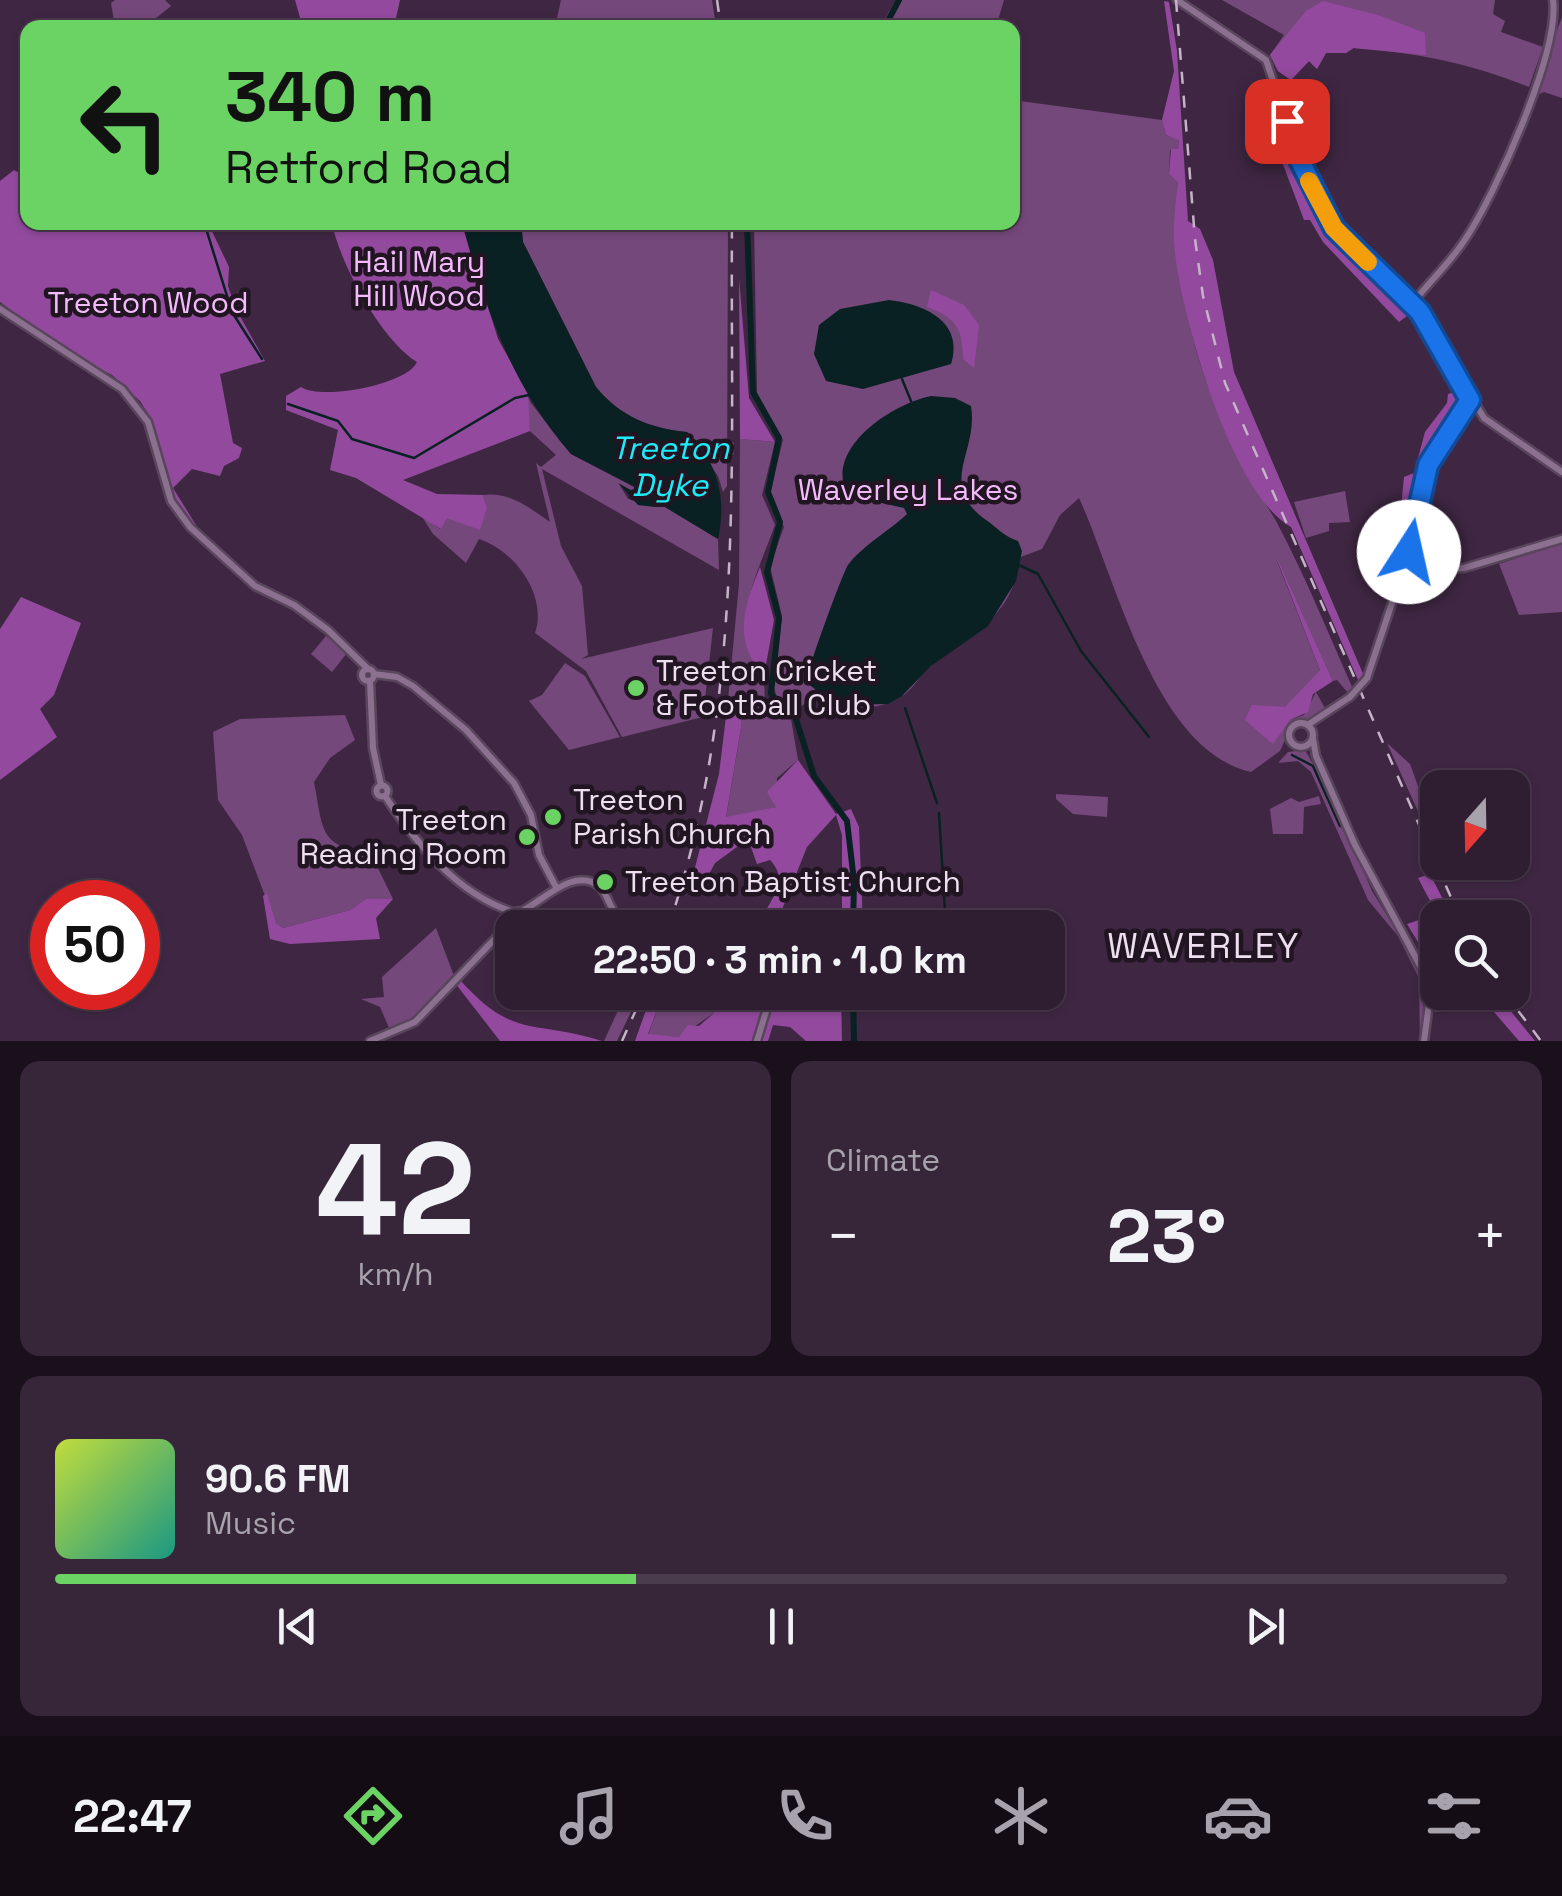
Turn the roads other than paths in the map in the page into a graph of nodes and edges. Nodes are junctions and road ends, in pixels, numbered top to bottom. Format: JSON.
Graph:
{"nodes":[{"id":1,"x":1177,"y":0,"type":"edge"},
{"id":2,"x":1553,"y":0,"type":"edge"},
{"id":3,"x":1420,"y":297,"type":"junction"},
{"id":4,"x":1414,"y":306,"type":"junction"},
{"id":5,"x":0,"y":309,"type":"edge"},
{"id":6,"x":1424,"y":317,"type":"junction"},
{"id":7,"x":1470,"y":400,"type":"junction"},
{"id":8,"x":1562,"y":472,"type":"edge"},
{"id":9,"x":1562,"y":539,"type":"edge"},
{"id":10,"x":1403,"y":571,"type":"junction"},
{"id":11,"x":368,"y":675,"type":"junction"},
{"id":12,"x":1312,"y":732,"type":"junction"},
{"id":13,"x":1303,"y":747,"type":"junction"},
{"id":14,"x":1316,"y":756,"type":"junction"},
{"id":15,"x":556,"y":887,"type":"junction"},
{"id":16,"x":507,"y":910,"type":"edge"},
{"id":17,"x":522,"y":910,"type":"edge"},
{"id":18,"x":612,"y":910,"type":"edge"},
{"id":19,"x":495,"y":936,"type":"edge"},
{"id":20,"x":766,"y":1010,"type":"edge"},
{"id":21,"x":370,"y":1041,"type":"edge"},
{"id":22,"x":757,"y":1041,"type":"edge"},
{"id":23,"x":1424,"y":1041,"type":"edge"}],
"edges":[{"from":1,"to":4,"type":"main road"},
{"from":2,"to":3,"type":"main road"},
{"from":3,"to":4,"type":"main road"},
{"from":3,"to":6,"type":"main road"},
{"from":4,"to":6,"type":"main road"},
{"from":5,"to":11,"type":"main road"},
{"from":6,"to":7,"type":"main road"},
{"from":7,"to":8,"type":"main road"},
{"from":7,"to":10,"type":"main road"},
{"from":9,"to":10,"type":"main road"},
{"from":10,"to":12,"type":"main road","bridge":true},
{"from":11,"to":15,"type":"main road"},
{"from":11,"to":16,"type":"main road"},
{"from":12,"to":13,"type":"main road"},
{"from":12,"to":13,"type":"main road"},
{"from":12,"to":14,"type":"main road"},
{"from":13,"to":14,"type":"main road"},
{"from":14,"to":23,"type":"main road"},
{"from":15,"to":17,"type":"main road"},
{"from":15,"to":18,"type":"main road","bridge":true},
{"from":19,"to":21,"type":"main road"},
{"from":20,"to":22,"type":"main road"}]}
